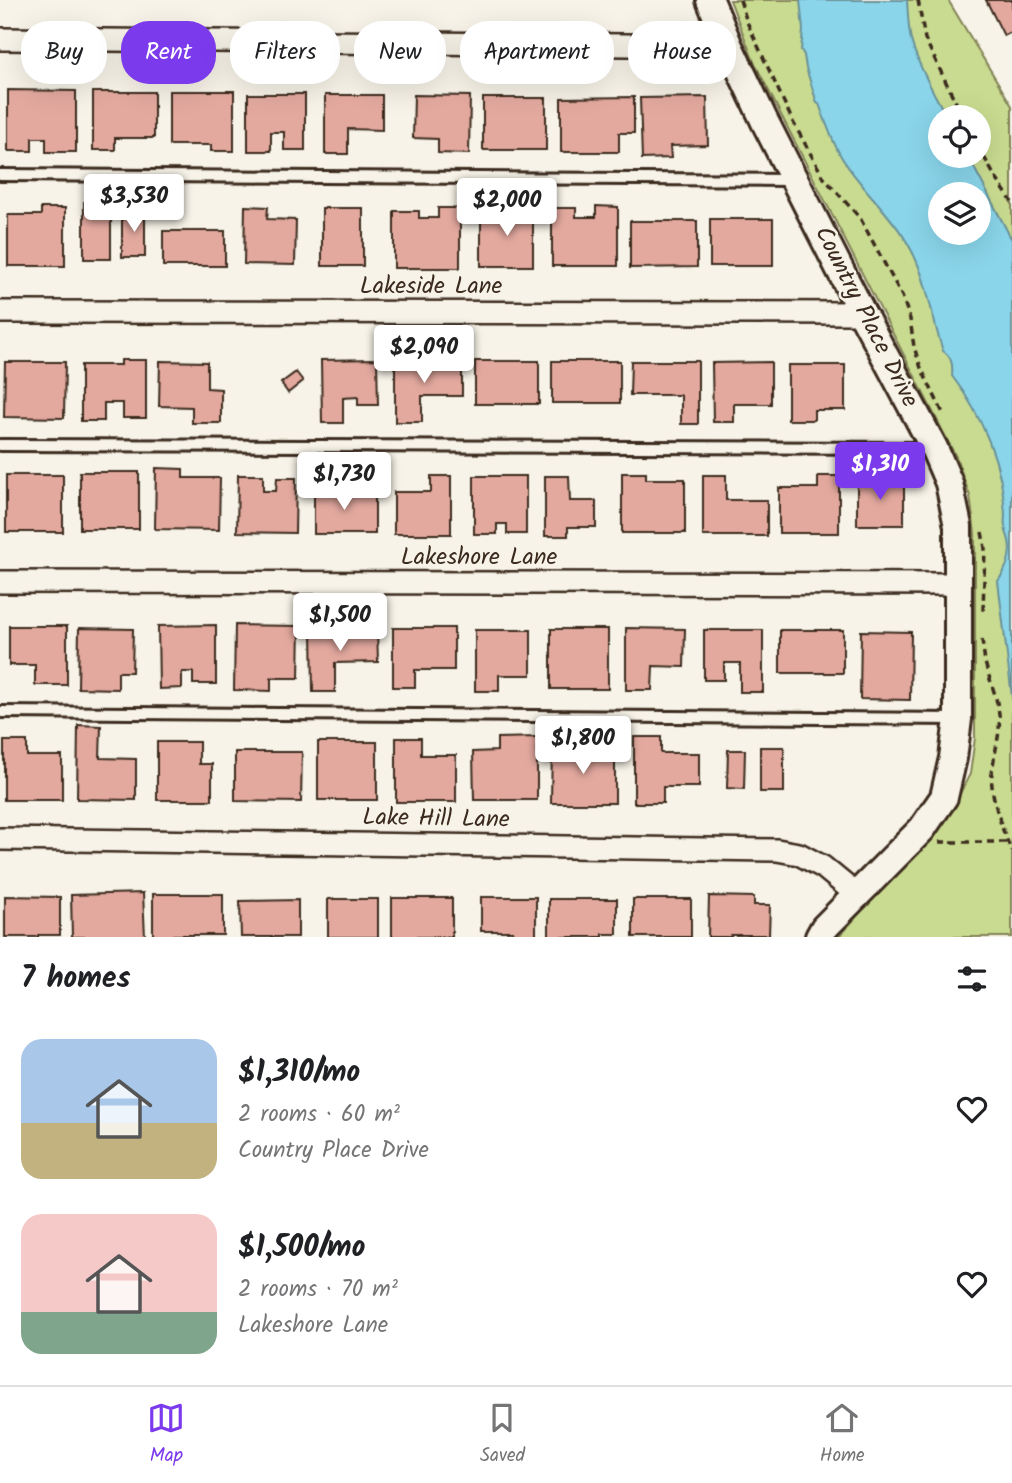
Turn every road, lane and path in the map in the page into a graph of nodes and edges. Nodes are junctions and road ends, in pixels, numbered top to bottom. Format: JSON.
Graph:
{"nodes":[{"id":1,"x":710,"y":0,"type":"edge"},
{"id":2,"x":918,"y":0,"type":"edge"},
{"id":3,"x":719,"y":21,"type":"edge"},
{"id":4,"x":0,"y":39,"type":"edge"},
{"id":5,"x":628,"y":45,"type":"edge"},
{"id":6,"x":736,"y":60,"type":"edge"},
{"id":7,"x":956,"y":105,"type":"edge"},
{"id":8,"x":990,"y":168,"type":"edge"},
{"id":9,"x":0,"y":176,"type":"edge"},
{"id":10,"x":795,"y":180,"type":"junction"},
{"id":11,"x":1012,"y":202,"type":"edge"},
{"id":12,"x":0,"y":312,"type":"edge"},
{"id":13,"x":862,"y":313,"type":"junction"},
{"id":14,"x":0,"y":445,"type":"edge"},
{"id":15,"x":934,"y":447,"type":"junction"},
{"id":16,"x":0,"y":582,"type":"edge"},
{"id":17,"x":959,"y":584,"type":"junction"},
{"id":18,"x":0,"y":712,"type":"edge"},
{"id":19,"x":958,"y":719,"type":"junction"},
{"id":20,"x":922,"y":828,"type":"junction"},
{"id":21,"x":0,"y":839,"type":"edge"},
{"id":22,"x":1007,"y":842,"type":"dead end"},
{"id":23,"x":857,"y":895,"type":"junction"},
{"id":24,"x":819,"y":937,"type":"edge"}],
"edges":[{"from":1,"to":3,"type":"street","name":"Country Place Drive"},
{"from":2,"to":7,"type":"path"},
{"from":4,"to":5,"type":"street"},
{"from":6,"to":10,"type":"street","name":"Country Place Drive"},
{"from":8,"to":11,"type":"path"},
{"from":9,"to":10,"type":"lane"},
{"from":10,"to":13,"type":"street","name":"Country Place Drive"},
{"from":12,"to":13,"type":"street","name":"Lakeside Lane"},
{"from":13,"to":15,"type":"street","name":"Country Place Drive"},
{"from":14,"to":15,"type":"lane"},
{"from":15,"to":17,"type":"street","name":"Country Place Drive"},
{"from":16,"to":17,"type":"street","name":"Lakeshore Lane"},
{"from":17,"to":19,"type":"street","name":"Country Place Drive"},
{"from":18,"to":19,"type":"lane"},
{"from":19,"to":20,"type":"street","name":"Country Place Drive"},
{"from":20,"to":22,"type":"path"},
{"from":20,"to":23,"type":"street","name":"Country Place Drive"},
{"from":21,"to":23,"type":"street","name":"Lake Hill Lane"},
{"from":23,"to":24,"type":"street","name":"Country Place Drive"}]}
